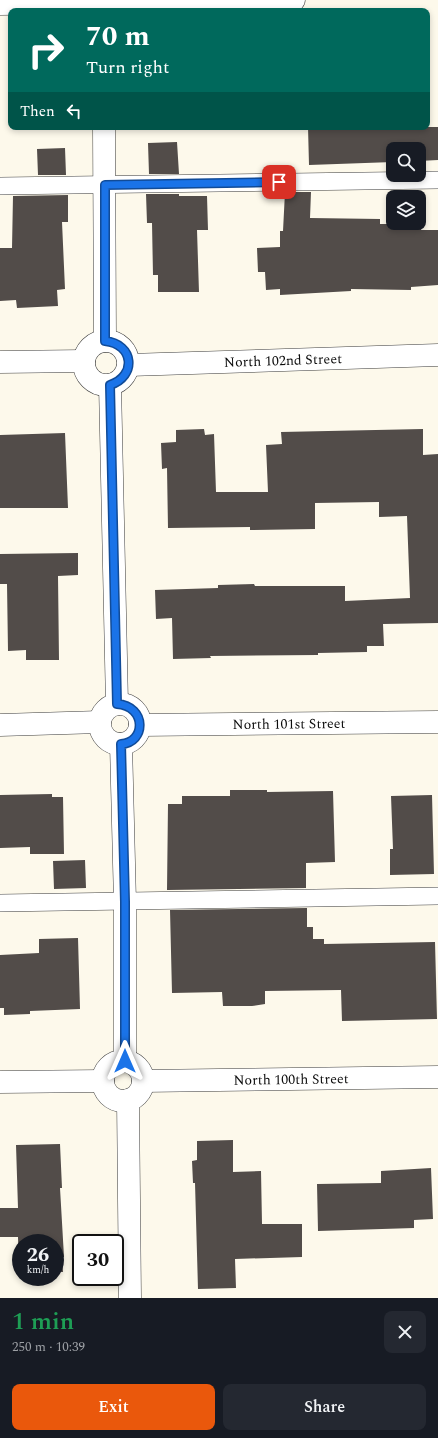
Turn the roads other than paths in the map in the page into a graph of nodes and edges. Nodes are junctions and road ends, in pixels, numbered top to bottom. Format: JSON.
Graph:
{"nodes":[{"id":1,"x":294,"y":0,"type":"edge"},
{"id":2,"x":0,"y":4,"type":"edge"},
{"id":3,"x":103,"y":4,"type":"edge"},
{"id":4,"x":104,"y":130,"type":"edge"},
{"id":5,"x":438,"y":180,"type":"edge"},
{"id":6,"x":105,"y":185,"type":"junction"},
{"id":7,"x":0,"y":186,"type":"edge"},
{"id":8,"x":105,"y":341,"type":"junction"},
{"id":9,"x":438,"y":356,"type":"edge"},
{"id":10,"x":84,"y":361,"type":"junction"},
{"id":11,"x":0,"y":362,"type":"edge"},
{"id":12,"x":129,"y":365,"type":"junction"},
{"id":13,"x":110,"y":385,"type":"junction"},
{"id":14,"x":117,"y":704,"type":"junction"},
{"id":15,"x":100,"y":722,"type":"junction"},
{"id":16,"x":438,"y":722,"type":"edge"},
{"id":17,"x":0,"y":725,"type":"edge"},
{"id":18,"x":140,"y":725,"type":"junction"},
{"id":19,"x":121,"y":744,"type":"junction"},
{"id":20,"x":438,"y":896,"type":"edge"},
{"id":21,"x":125,"y":902,"type":"junction"},
{"id":22,"x":0,"y":903,"type":"edge"},
{"id":23,"x":125,"y":1061,"type":"junction"},
{"id":24,"x":438,"y":1077,"type":"edge"},
{"id":25,"x":103,"y":1081,"type":"junction"},
{"id":26,"x":144,"y":1081,"type":"junction"},
{"id":27,"x":0,"y":1082,"type":"edge"},
{"id":28,"x":128,"y":1100,"type":"junction"},
{"id":29,"x":130,"y":1298,"type":"edge"}],
"edges":[{"from":1,"to":3,"type":"street"},
{"from":2,"to":3,"type":"street"},
{"from":4,"to":6,"type":"street"},
{"from":5,"to":6,"type":"lane"},
{"from":6,"to":7,"type":"lane"},
{"from":6,"to":8,"type":"street"},
{"from":8,"to":10,"type":"street"},
{"from":8,"to":12,"type":"street"},
{"from":9,"to":12,"type":"street","name":"North 102nd Street"},
{"from":10,"to":11,"type":"street"},
{"from":10,"to":13,"type":"street"},
{"from":12,"to":13,"type":"street"},
{"from":13,"to":14,"type":"street"},
{"from":14,"to":15,"type":"street"},
{"from":14,"to":18,"type":"street"},
{"from":15,"to":17,"type":"street"},
{"from":15,"to":19,"type":"street"},
{"from":16,"to":18,"type":"street","name":"North 101st Street"},
{"from":18,"to":19,"type":"street"},
{"from":19,"to":21,"type":"street"},
{"from":20,"to":21,"type":"lane"},
{"from":21,"to":22,"type":"lane"},
{"from":21,"to":23,"type":"street"},
{"from":23,"to":25,"type":"street"},
{"from":23,"to":26,"type":"street"},
{"from":24,"to":26,"type":"street","name":"North 100th Street"},
{"from":25,"to":27,"type":"street"},
{"from":25,"to":28,"type":"street"},
{"from":26,"to":28,"type":"street"},
{"from":28,"to":29,"type":"street"}]}
